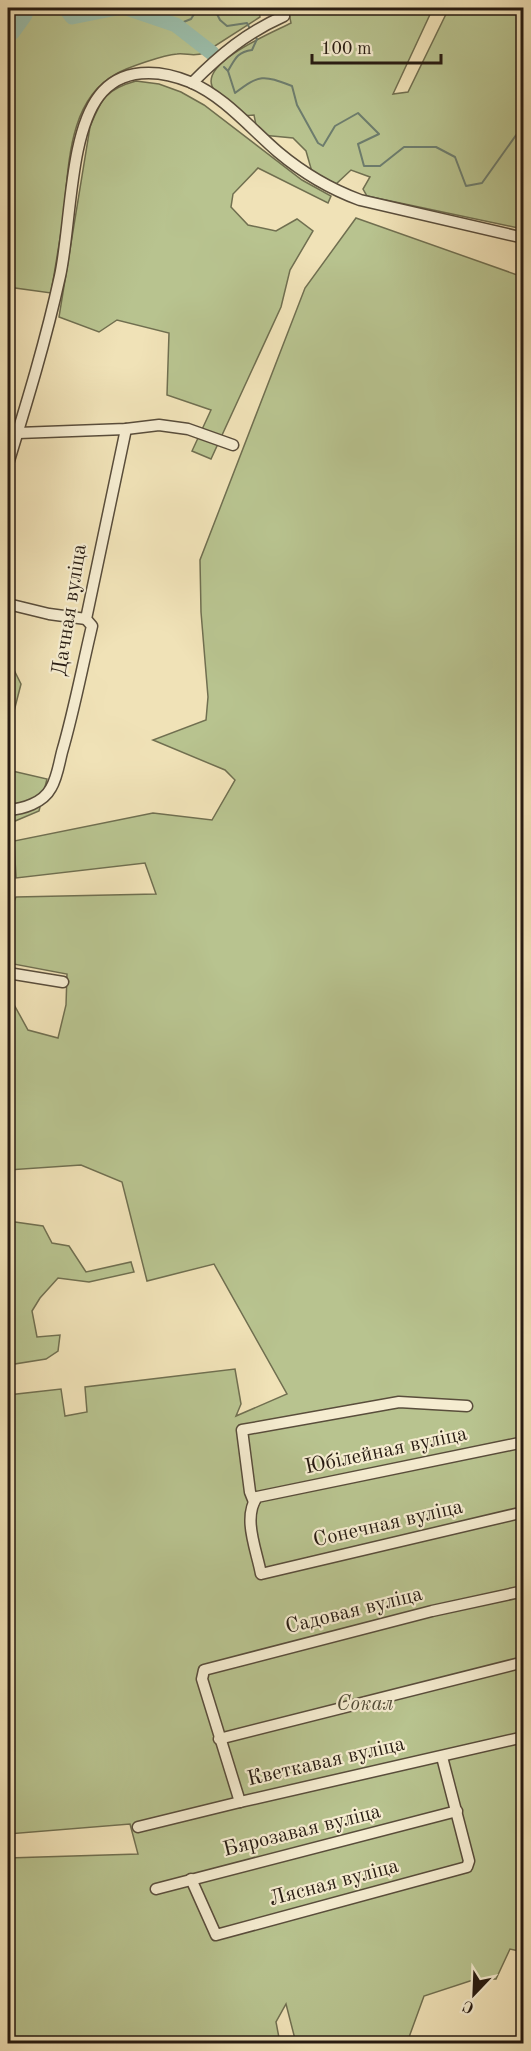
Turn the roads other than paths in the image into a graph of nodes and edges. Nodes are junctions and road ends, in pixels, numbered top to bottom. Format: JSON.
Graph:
{"nodes":[{"id":1,"x":284,"y":16,"type":"dead end"},
{"id":2,"x":192,"y":83,"type":"junction"},
{"id":3,"x":524,"y":238,"type":"edge"},
{"id":4,"x":126,"y":429,"type":"junction"},
{"id":5,"x":18,"y":433,"type":"junction"},
{"id":6,"x":232,"y":445,"type":"dead end"},
{"id":7,"x":8,"y":464,"type":"edge"},
{"id":8,"x":8,"y":604,"type":"edge"},
{"id":9,"x":86,"y":619,"type":"junction"},
{"id":10,"x":11,"y":810,"type":"edge"},
{"id":11,"x":8,"y":973,"type":"edge"},
{"id":12,"x":63,"y":982,"type":"dead end"},
{"id":13,"x":467,"y":1406,"type":"dead end"},
{"id":14,"x":524,"y":1442,"type":"edge"},
{"id":15,"x":255,"y":1499,"type":"junction"},
{"id":16,"x":524,"y":1512,"type":"edge"},
{"id":17,"x":524,"y":1591,"type":"edge"},
{"id":18,"x":524,"y":1662,"type":"edge"},
{"id":19,"x":524,"y":1737,"type":"edge"},
{"id":20,"x":219,"y":1739,"type":"junction"},
{"id":21,"x":442,"y":1757,"type":"junction"},
{"id":22,"x":240,"y":1802,"type":"junction"},
{"id":23,"x":457,"y":1811,"type":"junction"},
{"id":24,"x":138,"y":1827,"type":"dead end"},
{"id":25,"x":191,"y":1879,"type":"junction"},
{"id":26,"x":156,"y":1888,"type":"dead end"}],
"edges":[{"from":1,"to":2,"type":"street"},
{"from":2,"to":3,"type":"street"},
{"from":2,"to":5,"type":"street"},
{"from":4,"to":5,"type":"street"},
{"from":4,"to":6,"type":"street"},
{"from":4,"to":9,"type":"street","name":"Дачная вуліца"},
{"from":5,"to":7,"type":"street"},
{"from":8,"to":9,"type":"street"},
{"from":9,"to":10,"type":"street","name":"Дачная вуліца"},
{"from":11,"to":12,"type":"street"},
{"from":13,"to":15,"type":"street"},
{"from":14,"to":15,"type":"street","name":"Юбілейная вуліца"},
{"from":15,"to":16,"type":"street","name":"Сонечная вуліца"},
{"from":17,"to":20,"type":"street","name":"Садовая вуліца"},
{"from":18,"to":20,"type":"street"},
{"from":19,"to":21,"type":"street","name":"Кветкавая вуліца"},
{"from":20,"to":22,"type":"street"},
{"from":21,"to":22,"type":"street","name":"Кветкавая вуліца"},
{"from":21,"to":23,"type":"street"},
{"from":22,"to":24,"type":"street","name":"Кветкавая вуліца"},
{"from":23,"to":25,"type":"street","name":"Бярозавая вуліца"},
{"from":23,"to":25,"type":"street","name":"Лясная вуліца"},
{"from":25,"to":26,"type":"street","name":"Бярозавая вуліца"}]}
